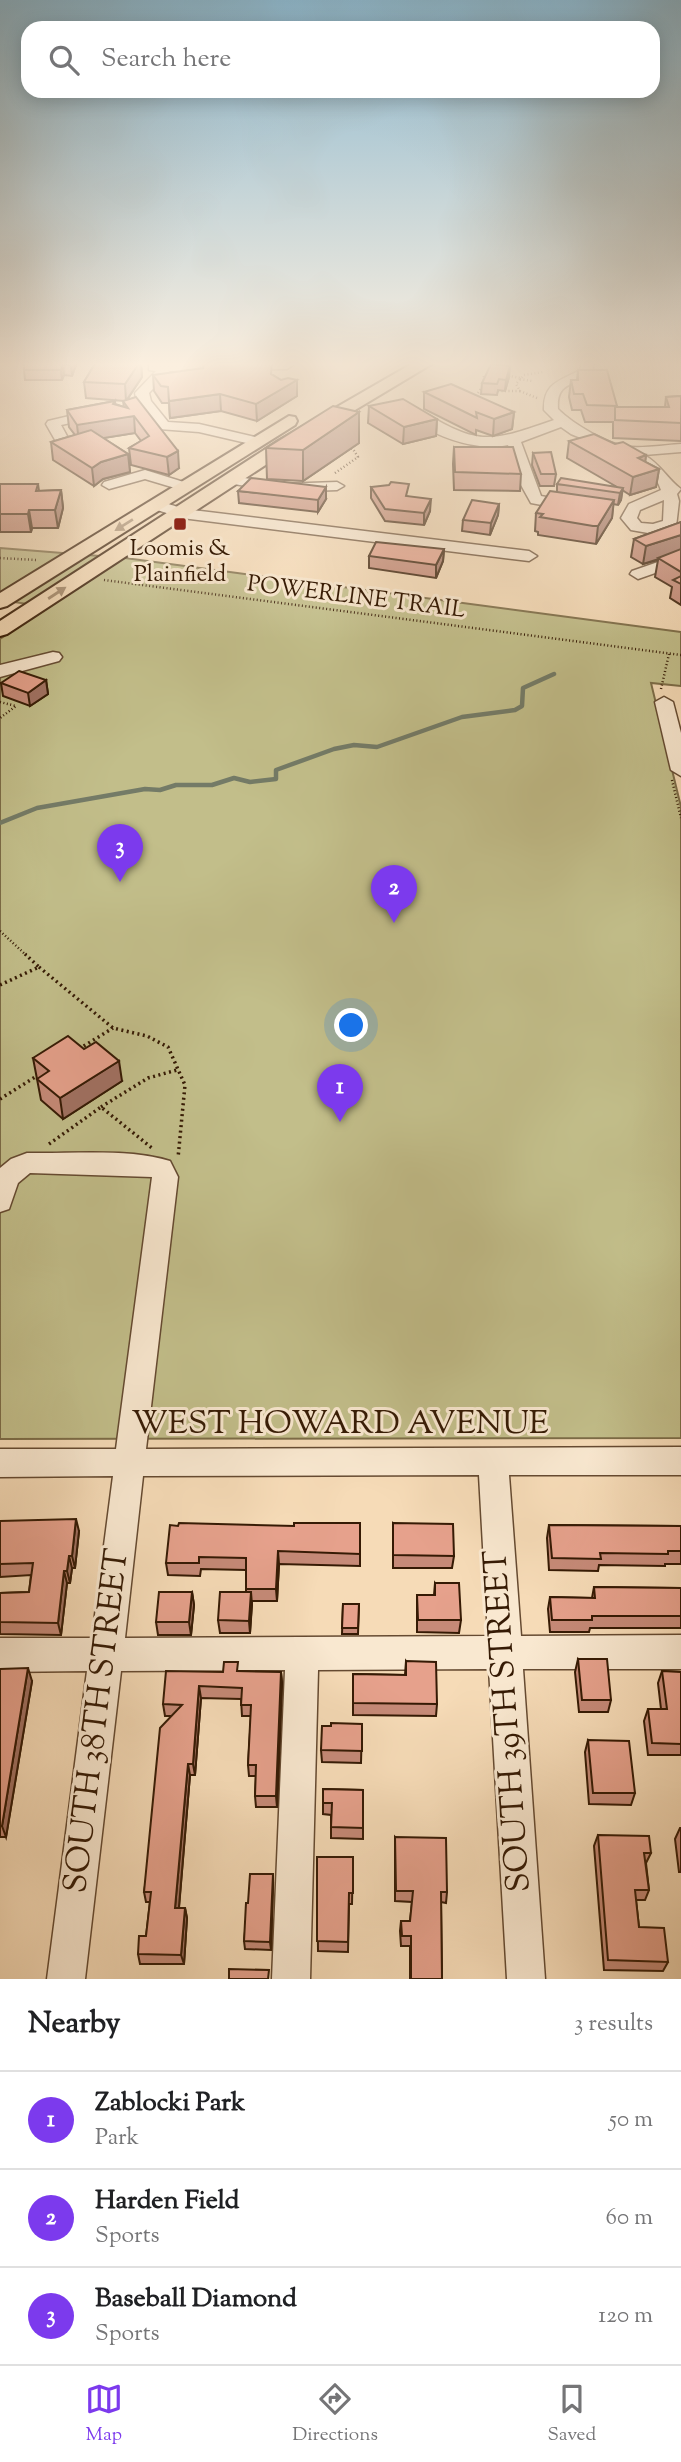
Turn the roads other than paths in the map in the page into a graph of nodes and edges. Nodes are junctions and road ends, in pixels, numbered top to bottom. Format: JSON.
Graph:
{"nodes":[{"id":1,"x":235,"y":454,"type":"edge"},
{"id":2,"x":271,"y":454,"type":"edge"},
{"id":3,"x":520,"y":454,"type":"edge"},
{"id":4,"x":639,"y":454,"type":"edge"},
{"id":5,"x":233,"y":480,"type":"junction"},
{"id":6,"x":332,"y":482,"type":"road end"},
{"id":7,"x":109,"y":485,"type":"dead end"},
{"id":8,"x":185,"y":487,"type":"junction"},
{"id":9,"x":677,"y":497,"type":"edge"},
{"id":10,"x":156,"y":505,"type":"junction"},
{"id":11,"x":589,"y":508,"type":"edge"},
{"id":12,"x":182,"y":513,"type":"junction"},
{"id":13,"x":665,"y":528,"type":"junction"},
{"id":14,"x":681,"y":538,"type":"edge"},
{"id":15,"x":529,"y":556,"type":"dead end"},
{"id":16,"x":681,"y":559,"type":"edge"},
{"id":17,"x":638,"y":574,"type":"dead end"},
{"id":18,"x":0,"y":602,"type":"edge"},
{"id":19,"x":0,"y":630,"type":"edge"},
{"id":20,"x":53,"y":657,"type":"dead end"},
{"id":21,"x":0,"y":672,"type":"edge"},
{"id":22,"x":664,"y":702,"type":"road end"},
{"id":23,"x":681,"y":770,"type":"edge"},
{"id":24,"x":0,"y":1202,"type":"edge"},
{"id":25,"x":681,"y":1461,"type":"edge"},
{"id":26,"x":130,"y":1462,"type":"junction"},
{"id":27,"x":494,"y":1462,"type":"junction"},
{"id":28,"x":0,"y":1463,"type":"edge"},
{"id":29,"x":503,"y":1652,"type":"junction"},
{"id":30,"x":681,"y":1652,"type":"edge"},
{"id":31,"x":302,"y":1654,"type":"junction"},
{"id":32,"x":0,"y":1655,"type":"edge"},
{"id":33,"x":106,"y":1655,"type":"junction"},
{"id":34,"x":66,"y":1979,"type":"edge"},
{"id":35,"x":291,"y":1979,"type":"edge"},
{"id":36,"x":526,"y":1979,"type":"edge"}],
"edges":[{"from":1,"to":8,"type":"main road"},
{"from":2,"to":5,"type":"main road"},
{"from":3,"to":11,"type":"street"},
{"from":4,"to":9,"type":"street"},
{"from":5,"to":6,"type":"street"},
{"from":5,"to":12,"type":"main road"},
{"from":7,"to":8,"type":"street"},
{"from":8,"to":10,"type":"main road"},
{"from":9,"to":13,"type":"street"},
{"from":9,"to":13,"type":"street"},
{"from":10,"to":12,"type":"street"},
{"from":10,"to":18,"type":"main road","one_way":true},
{"from":12,"to":15,"type":"street"},
{"from":19,"to":12,"type":"main road","one_way":true},
{"from":13,"to":14,"type":"street"},
{"from":16,"to":17,"type":"street"},
{"from":20,"to":21,"type":"street"},
{"from":22,"to":23,"type":"street"},
{"from":24,"to":26,"type":"street","name":"SOUTH 38TH STREET"},
{"from":25,"to":27,"type":"street","name":"WEST HOWARD AVENUE"},
{"from":26,"to":27,"type":"street","name":"WEST HOWARD AVENUE"},
{"from":26,"to":28,"type":"street","name":"WEST HOWARD AVENUE"},
{"from":26,"to":33,"type":"street","name":"SOUTH 38TH STREET"},
{"from":27,"to":29,"type":"street","name":"SOUTH 39TH STREET"},
{"from":29,"to":30,"type":"street"},
{"from":29,"to":31,"type":"street"},
{"from":29,"to":36,"type":"street","name":"SOUTH 39TH STREET"},
{"from":31,"to":33,"type":"street"},
{"from":31,"to":35,"type":"street"},
{"from":32,"to":33,"type":"street"},
{"from":33,"to":34,"type":"street","name":"SOUTH 38TH STREET"}]}
